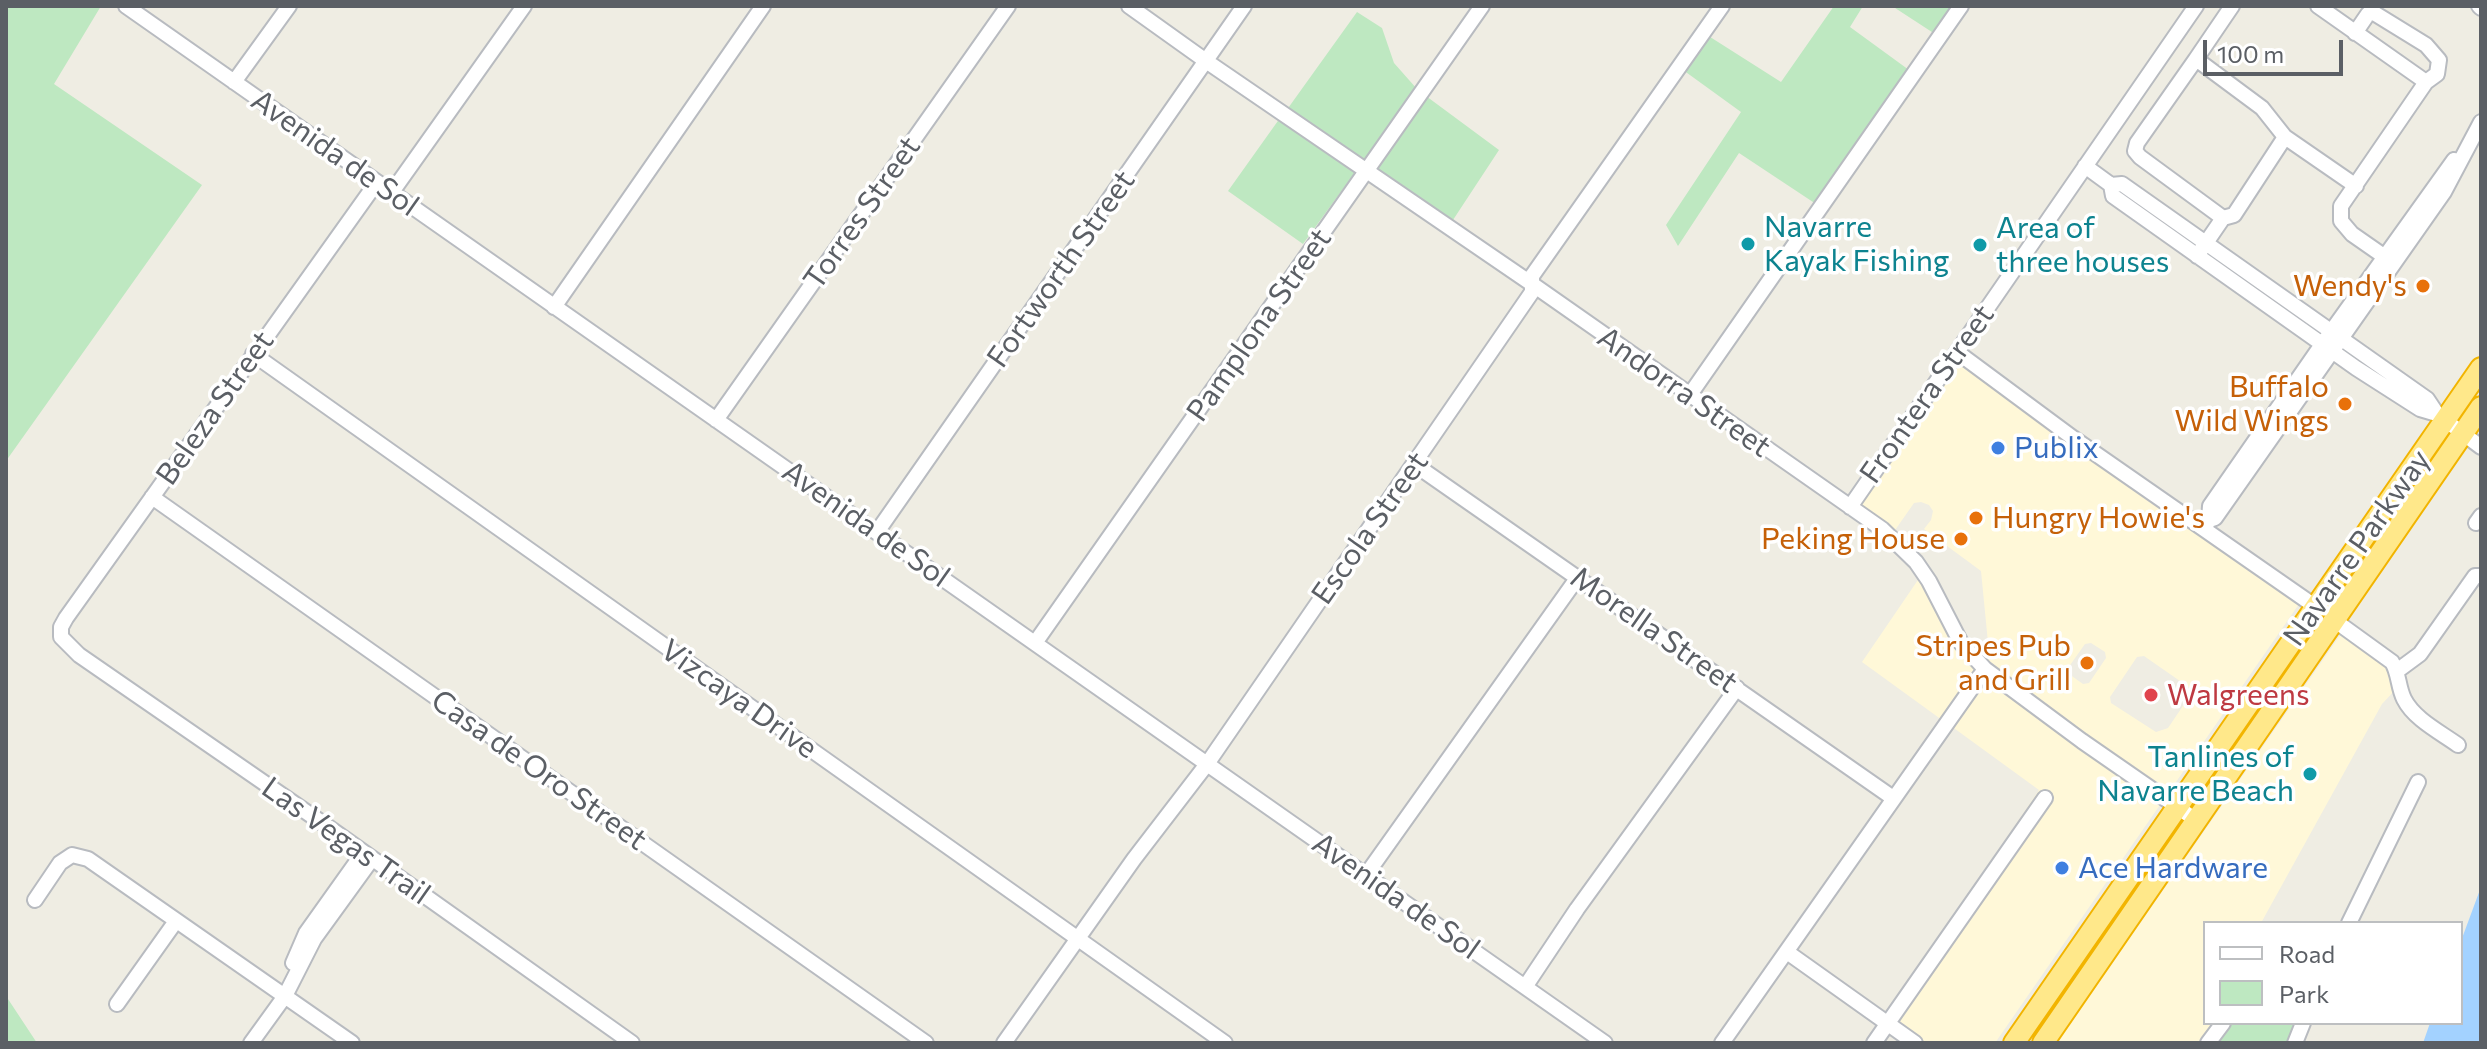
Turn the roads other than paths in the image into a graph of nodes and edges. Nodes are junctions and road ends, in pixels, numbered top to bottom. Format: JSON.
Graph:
{"nodes":[{"id":1,"x":126,"y":6,"type":"edge"},
{"id":2,"x":289,"y":6,"type":"edge"},
{"id":3,"x":524,"y":6,"type":"edge"},
{"id":4,"x":763,"y":6,"type":"edge"},
{"id":5,"x":1008,"y":6,"type":"edge"},
{"id":6,"x":1129,"y":6,"type":"edge"},
{"id":7,"x":1244,"y":6,"type":"edge"},
{"id":8,"x":1482,"y":6,"type":"edge"},
{"id":9,"x":1722,"y":6,"type":"edge"},
{"id":10,"x":1961,"y":6,"type":"edge"},
{"id":11,"x":2196,"y":6,"type":"edge"},
{"id":12,"x":2232,"y":6,"type":"edge"},
{"id":13,"x":2318,"y":6,"type":"edge"},
{"id":14,"x":2355,"y":33,"type":"junction"},
{"id":15,"x":2196,"y":59,"type":"junction"},
{"id":16,"x":1206,"y":61,"type":"junction"},
{"id":17,"x":234,"y":82,"type":"junction"},
{"id":18,"x":2426,"y":82,"type":"junction"},
{"id":19,"x":2481,"y":122,"type":"edge"},
{"id":20,"x":2285,"y":137,"type":"junction"},
{"id":21,"x":2466,"y":146,"type":"junction"},
{"id":22,"x":2085,"y":166,"type":"junction"},
{"id":23,"x":1366,"y":172,"type":"junction"},
{"id":24,"x":377,"y":182,"type":"junction"},
{"id":25,"x":2356,"y":186,"type":"junction"},
{"id":26,"x":392,"y":192,"type":"junction"},
{"id":27,"x":2223,"y":218,"type":"junction"},
{"id":28,"x":2202,"y":250,"type":"junction"},
{"id":29,"x":2385,"y":257,"type":"junction"},
{"id":30,"x":1532,"y":284,"type":"junction"},
{"id":31,"x":554,"y":307,"type":"junction"},
{"id":32,"x":2329,"y":340,"type":"junction"},
{"id":33,"x":1957,"y":352,"type":"junction"},
{"id":34,"x":253,"y":354,"type":"junction"},
{"id":35,"x":2481,"y":368,"type":"edge"},
{"id":36,"x":1689,"y":396,"type":"junction"},
{"id":37,"x":2481,"y":407,"type":"edge"},
{"id":38,"x":2441,"y":417,"type":"junction"},
{"id":39,"x":716,"y":420,"type":"junction"},
{"id":40,"x":2463,"y":434,"type":"junction"},
{"id":41,"x":2481,"y":447,"type":"edge"},
{"id":42,"x":1414,"y":464,"type":"junction"},
{"id":43,"x":152,"y":497,"type":"junction"},
{"id":44,"x":1850,"y":507,"type":"junction"},
{"id":45,"x":2206,"y":524,"type":"junction"},
{"id":46,"x":877,"y":532,"type":"junction"},
{"id":47,"x":2339,"y":573,"type":"junction"},
{"id":48,"x":2481,"y":576,"type":"edge"},
{"id":49,"x":1578,"y":577,"type":"junction"},
{"id":50,"x":2316,"y":607,"type":"junction"},
{"id":51,"x":2334,"y":620,"type":"junction"},
{"id":52,"x":61,"y":637,"type":"joint"},
{"id":53,"x":2293,"y":641,"type":"junction"},
{"id":54,"x":1035,"y":643,"type":"junction"},
{"id":55,"x":1985,"y":669,"type":"junction"},
{"id":56,"x":2397,"y":671,"type":"junction"},
{"id":57,"x":1737,"y":688,"type":"junction"},
{"id":58,"x":2458,"y":745,"type":"dead end"},
{"id":59,"x":1207,"y":764,"type":"junction"},
{"id":60,"x":2418,"y":782,"type":"dead end"},
{"id":61,"x":1893,"y":798,"type":"junction"},
{"id":62,"x":2045,"y":798,"type":"dead end"},
{"id":63,"x":2178,"y":807,"type":"junction"},
{"id":64,"x":2196,"y":820,"type":"junction"},
{"id":65,"x":368,"y":856,"type":"junction"},
{"id":66,"x":1366,"y":875,"type":"junction"},
{"id":67,"x":35,"y":900,"type":"dead end"},
{"id":68,"x":176,"y":921,"type":"junction"},
{"id":69,"x":2350,"y":921,"type":"edge"},
{"id":70,"x":1078,"y":939,"type":"junction"},
{"id":71,"x":1787,"y":952,"type":"junction"},
{"id":72,"x":1525,"y":987,"type":"junction"},
{"id":73,"x":285,"y":996,"type":"junction"},
{"id":74,"x":117,"y":1004,"type":"dead end"},
{"id":75,"x":1887,"y":1024,"type":"junction"},
{"id":76,"x":2222,"y":1025,"type":"edge"},
{"id":77,"x":251,"y":1043,"type":"edge"},
{"id":78,"x":352,"y":1043,"type":"edge"},
{"id":79,"x":632,"y":1043,"type":"edge"},
{"id":80,"x":926,"y":1043,"type":"edge"},
{"id":81,"x":1004,"y":1043,"type":"edge"},
{"id":82,"x":1225,"y":1043,"type":"edge"},
{"id":83,"x":1605,"y":1043,"type":"edge"},
{"id":84,"x":1722,"y":1043,"type":"edge"},
{"id":85,"x":1874,"y":1043,"type":"edge"},
{"id":86,"x":1915,"y":1043,"type":"edge"},
{"id":87,"x":2014,"y":1043,"type":"edge"},
{"id":88,"x":2043,"y":1043,"type":"edge"},
{"id":89,"x":2208,"y":1043,"type":"edge"}],
"edges":[{"from":1,"to":17,"type":"street","name":"Avenida de Sol"},
{"from":2,"to":17,"type":"street"},
{"from":3,"to":26,"type":"street"},
{"from":4,"to":31,"type":"street"},
{"from":5,"to":39,"type":"street","name":"Torres Street"},
{"from":6,"to":16,"type":"street","name":"Andorra Street"},
{"from":7,"to":16,"type":"street","name":"Fortworth Street"},
{"from":8,"to":23,"type":"street","name":"Pamplona Street"},
{"from":9,"to":30,"type":"street","name":"Escola Street"},
{"from":10,"to":36,"type":"street"},
{"from":11,"to":22,"type":"street","name":"Frontera Street"},
{"from":12,"to":15,"type":"street"},
{"from":13,"to":14,"type":"street"},
{"from":14,"to":18,"type":"street"},
{"from":14,"to":18,"type":"street"},
{"from":15,"to":20,"type":"street"},
{"from":15,"to":27,"type":"street"},
{"from":16,"to":23,"type":"street","name":"Andorra Street"},
{"from":16,"to":46,"type":"street","name":"Fortworth Street"},
{"from":17,"to":24,"type":"street","name":"Avenida de Sol"},
{"from":18,"to":25,"type":"street"},
{"from":19,"to":21,"type":"street"},
{"from":20,"to":25,"type":"street"},
{"from":20,"to":27,"type":"street"},
{"from":21,"to":29,"type":"street"},
{"from":21,"to":32,"type":"street"},
{"from":22,"to":28,"type":"street"},
{"from":22,"to":33,"type":"street","name":"Frontera Street"},
{"from":23,"to":30,"type":"street","name":"Andorra Street"},
{"from":23,"to":54,"type":"street","name":"Pamplona Street"},
{"from":24,"to":26,"type":"street","name":"Avenida de Sol"},
{"from":24,"to":34,"type":"street","name":"Beleza Street"},
{"from":25,"to":29,"type":"street"},
{"from":26,"to":31,"type":"street","name":"Avenida de Sol"},
{"from":27,"to":28,"type":"street"},
{"from":28,"to":32,"type":"street"},
{"from":29,"to":32,"type":"street"},
{"from":30,"to":36,"type":"street","name":"Andorra Street"},
{"from":30,"to":42,"type":"street","name":"Escola Street"},
{"from":31,"to":39,"type":"street","name":"Avenida de Sol"},
{"from":32,"to":38,"type":"street"},
{"from":32,"to":38,"type":"street"},
{"from":32,"to":45,"type":"street"},
{"from":33,"to":44,"type":"street","name":"Frontera Street"},
{"from":33,"to":45,"type":"street"},
{"from":34,"to":43,"type":"street","name":"Beleza Street"},
{"from":34,"to":70,"type":"street","name":"Vizcaya Drive"},
{"from":35,"to":38,"type":"highway","name":"Navarre Parkway"},
{"from":36,"to":44,"type":"street","name":"Andorra Street"},
{"from":37,"to":40,"type":"highway","name":"Navarre Parkway"},
{"from":38,"to":40,"type":"street"},
{"from":38,"to":47,"type":"highway","name":"Navarre Parkway"},
{"from":39,"to":46,"type":"street","name":"Avenida de Sol"},
{"from":40,"to":41,"type":"street"},
{"from":40,"to":51,"type":"highway","name":"Navarre Parkway"},
{"from":42,"to":49,"type":"street","name":"Morella Street"},
{"from":42,"to":59,"type":"street","name":"Escola Street"},
{"from":43,"to":52,"type":"street","name":"Beleza Street"},
{"from":43,"to":80,"type":"street","name":"Casa de Oro Street"},
{"from":44,"to":55,"type":"street","name":"Andorra Street"},
{"from":45,"to":50,"type":"street"},
{"from":46,"to":54,"type":"street","name":"Avenida de Sol"},
{"from":47,"to":50,"type":"highway","name":"Navarre Parkway"},
{"from":47,"to":51,"type":"street"},
{"from":48,"to":56,"type":"street"},
{"from":49,"to":57,"type":"street","name":"Morella Street"},
{"from":49,"to":66,"type":"street"},
{"from":50,"to":53,"type":"highway","name":"Navarre Parkway"},
{"from":51,"to":53,"type":"street"},
{"from":51,"to":56,"type":"street"},
{"from":51,"to":64,"type":"highway","name":"Navarre Parkway"},
{"from":52,"to":65,"type":"street","name":"Las Vegas Trail"},
{"from":53,"to":63,"type":"highway","name":"Navarre Parkway"},
{"from":54,"to":59,"type":"street","name":"Avenida de Sol"},
{"from":55,"to":61,"type":"street"},
{"from":55,"to":63,"type":"street","name":"Andorra Street"},
{"from":56,"to":58,"type":"street"},
{"from":57,"to":61,"type":"street","name":"Morella Street"},
{"from":57,"to":72,"type":"street"},
{"from":59,"to":66,"type":"street","name":"Avenida de Sol"},
{"from":59,"to":70,"type":"street","name":"Escola Street"},
{"from":60,"to":69,"type":"street"},
{"from":61,"to":71,"type":"street"},
{"from":62,"to":75,"type":"street"},
{"from":63,"to":64,"type":"street","name":"Andorra Street"},
{"from":63,"to":87,"type":"highway","name":"Navarre Parkway"},
{"from":64,"to":88,"type":"highway","name":"Navarre Parkway"},
{"from":65,"to":73,"type":"street"},
{"from":65,"to":79,"type":"street","name":"Las Vegas Trail"},
{"from":66,"to":72,"type":"street","name":"Avenida de Sol"},
{"from":67,"to":68,"type":"street"},
{"from":68,"to":73,"type":"street"},
{"from":68,"to":74,"type":"street"},
{"from":70,"to":81,"type":"street","name":"Escola Street"},
{"from":70,"to":82,"type":"street","name":"Vizcaya Drive"},
{"from":71,"to":75,"type":"street"},
{"from":71,"to":84,"type":"street"},
{"from":72,"to":83,"type":"street","name":"Avenida de Sol"},
{"from":73,"to":77,"type":"street"},
{"from":73,"to":78,"type":"street"},
{"from":75,"to":85,"type":"street"},
{"from":75,"to":86,"type":"street"},
{"from":76,"to":89,"type":"street"}]}
